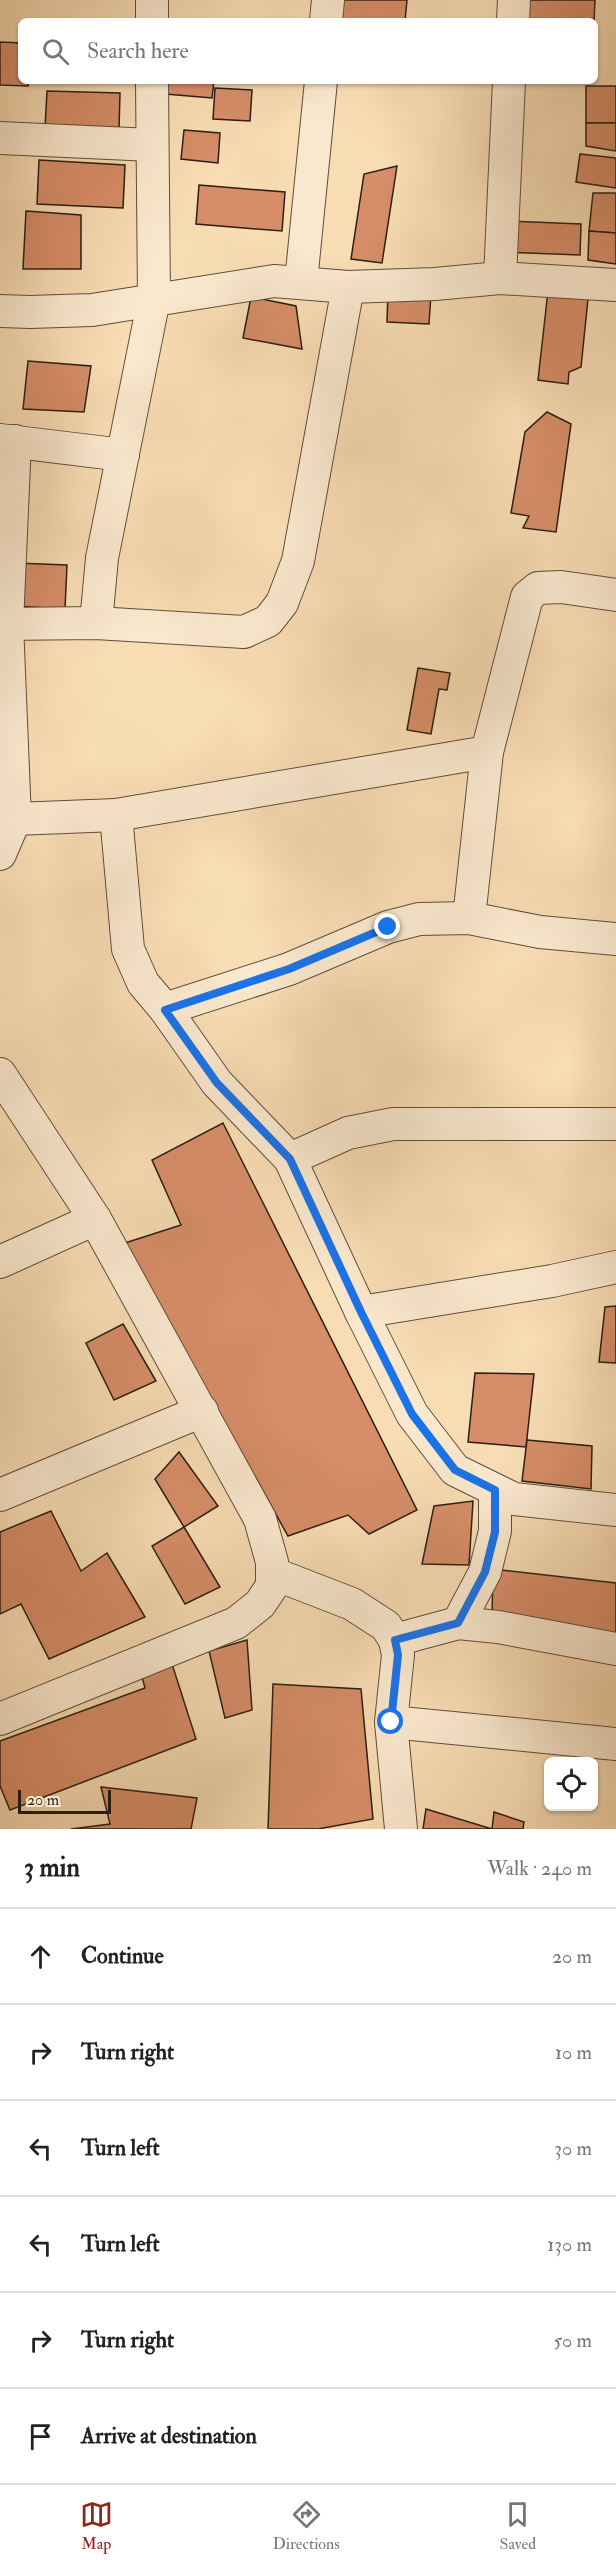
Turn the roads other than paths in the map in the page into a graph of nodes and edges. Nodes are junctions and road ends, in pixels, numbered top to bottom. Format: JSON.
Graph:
{"nodes":[{"id":1,"x":152,"y":0,"type":"edge"},
{"id":2,"x":328,"y":0,"type":"edge"},
{"id":3,"x":514,"y":0,"type":"edge"},
{"id":4,"x":152,"y":18,"type":"edge"},
{"id":5,"x":326,"y":18,"type":"edge"},
{"id":6,"x":513,"y":18,"type":"edge"},
{"id":7,"x":152,"y":84,"type":"edge"},
{"id":8,"x":321,"y":84,"type":"edge"},
{"id":9,"x":509,"y":84,"type":"edge"},
{"id":10,"x":0,"y":138,"type":"edge"},
{"id":11,"x":152,"y":145,"type":"junction"},
{"id":12,"x":500,"y":278,"type":"junction"},
{"id":13,"x":302,"y":282,"type":"junction"},
{"id":14,"x":616,"y":285,"type":"edge"},
{"id":15,"x":348,"y":287,"type":"junction"},
{"id":16,"x":154,"y":299,"type":"junction"},
{"id":17,"x":0,"y":311,"type":"edge"},
{"id":18,"x":8,"y":441,"type":"edge"},
{"id":19,"x":123,"y":455,"type":"junction"},
{"id":20,"x":616,"y":595,"type":"edge"},
{"id":21,"x":96,"y":623,"type":"junction"},
{"id":22,"x":3,"y":624,"type":"edge"},
{"id":23,"x":488,"y":752,"type":"junction"},
{"id":24,"x":116,"y":815,"type":"junction"},
{"id":25,"x":15,"y":819,"type":"junction"},
{"id":26,"x":0,"y":854,"type":"edge"},
{"id":27,"x":469,"y":918,"type":"junction"},
{"id":28,"x":616,"y":939,"type":"edge"},
{"id":29,"x":165,"y":1010,"type":"junction"},
{"id":30,"x":0,"y":1074,"type":"edge"},
{"id":31,"x":616,"y":1124,"type":"edge"},
{"id":32,"x":290,"y":1159,"type":"junction"},
{"id":33,"x":95,"y":1218,"type":"junction"},
{"id":34,"x":0,"y":1262,"type":"edge"},
{"id":35,"x":616,"y":1267,"type":"edge"},
{"id":36,"x":361,"y":1312,"type":"junction"},
{"id":37,"x":202,"y":1411,"type":"junction"},
{"id":38,"x":495,"y":1490,"type":"junction"},
{"id":39,"x":0,"y":1495,"type":"edge"},
{"id":40,"x":616,"y":1510,"type":"edge"},
{"id":41,"x":272,"y":1573,"type":"junction"},
{"id":42,"x":458,"y":1623,"type":"junction"},
{"id":43,"x":395,"y":1640,"type":"junction"},
{"id":44,"x":616,"y":1649,"type":"edge"},
{"id":45,"x":0,"y":1719,"type":"edge"},
{"id":46,"x":391,"y":1722,"type":"junction"},
{"id":47,"x":616,"y":1744,"type":"edge"},
{"id":48,"x":401,"y":1829,"type":"edge"}],
"edges":[{"from":1,"to":4,"type":"street"},
{"from":2,"to":5,"type":"street"},
{"from":3,"to":6,"type":"street"},
{"from":7,"to":11,"type":"street"},
{"from":8,"to":13,"type":"street"},
{"from":9,"to":12,"type":"street"},
{"from":10,"to":11,"type":"street"},
{"from":11,"to":16,"type":"street"},
{"from":12,"to":14,"type":"street"},
{"from":12,"to":15,"type":"street"},
{"from":13,"to":15,"type":"street"},
{"from":13,"to":16,"type":"street"},
{"from":15,"to":21,"type":"street"},
{"from":16,"to":17,"type":"street"},
{"from":16,"to":19,"type":"street"},
{"from":18,"to":19,"type":"street"},
{"from":18,"to":22,"type":"street"},
{"from":19,"to":21,"type":"street"},
{"from":20,"to":23,"type":"street"},
{"from":21,"to":22,"type":"street"},
{"from":22,"to":25,"type":"street"},
{"from":23,"to":24,"type":"street"},
{"from":23,"to":27,"type":"street"},
{"from":24,"to":25,"type":"street"},
{"from":24,"to":29,"type":"street"},
{"from":25,"to":26,"type":"street"},
{"from":27,"to":28,"type":"street"},
{"from":27,"to":29,"type":"street"},
{"from":29,"to":32,"type":"street"},
{"from":30,"to":33,"type":"street"},
{"from":31,"to":32,"type":"street"},
{"from":32,"to":36,"type":"street"},
{"from":33,"to":34,"type":"street"},
{"from":33,"to":37,"type":"street"},
{"from":35,"to":36,"type":"street"},
{"from":36,"to":38,"type":"street"},
{"from":37,"to":39,"type":"street"},
{"from":37,"to":41,"type":"street"},
{"from":38,"to":40,"type":"street"},
{"from":38,"to":42,"type":"street"},
{"from":41,"to":43,"type":"street"},
{"from":41,"to":45,"type":"street"},
{"from":42,"to":43,"type":"street"},
{"from":42,"to":44,"type":"street"},
{"from":43,"to":46,"type":"street"},
{"from":46,"to":47,"type":"street"},
{"from":46,"to":48,"type":"street"}]}
